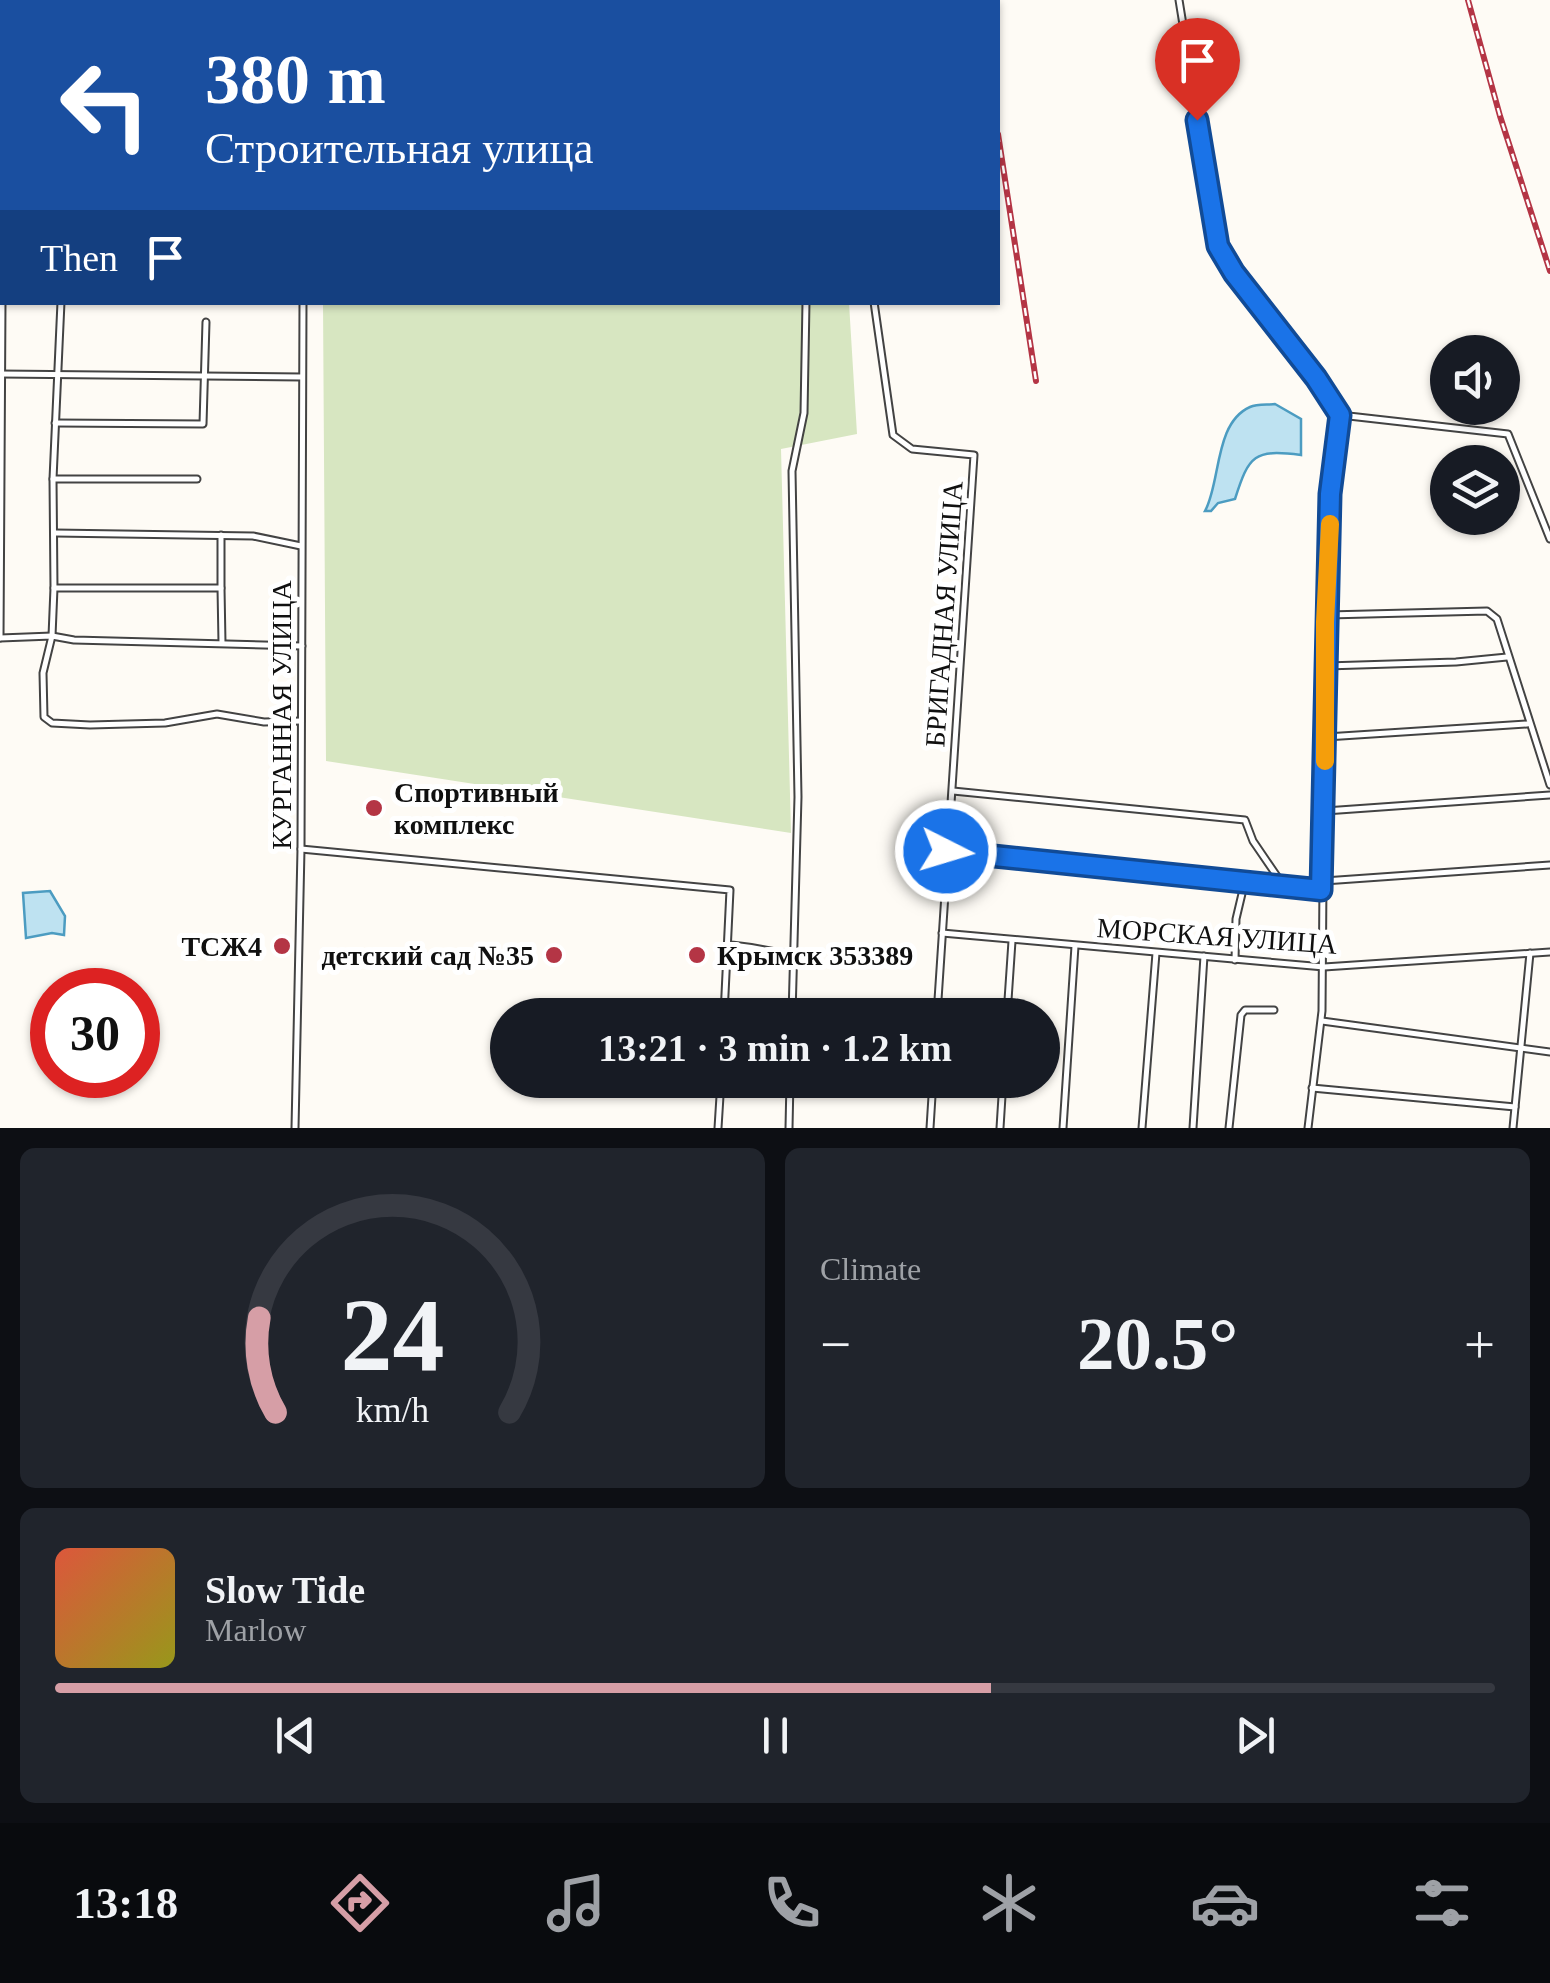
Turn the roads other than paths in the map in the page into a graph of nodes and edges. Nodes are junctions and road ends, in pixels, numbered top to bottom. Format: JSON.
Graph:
{"nodes":[{"id":1,"x":1178,"y":0,"type":"edge"},
{"id":2,"x":2,"y":305,"type":"edge"},
{"id":3,"x":60,"y":305,"type":"edge"},
{"id":4,"x":303,"y":305,"type":"edge"},
{"id":5,"x":806,"y":305,"type":"edge"},
{"id":6,"x":874,"y":305,"type":"edge"},
{"id":7,"x":206,"y":322,"type":"dead end"},
{"id":8,"x":1,"y":374,"type":"edge"},
{"id":9,"x":58,"y":375,"type":"junction"},
{"id":10,"x":207,"y":376,"type":"junction"},
{"id":11,"x":302,"y":378,"type":"junction"},
{"id":12,"x":1340,"y":415,"type":"junction"},
{"id":13,"x":55,"y":423,"type":"junction"},
{"id":14,"x":197,"y":479,"type":"dead end"},
{"id":15,"x":54,"y":480,"type":"junction"},
{"id":16,"x":54,"y":533,"type":"junction"},
{"id":17,"x":221,"y":535,"type":"junction"},
{"id":18,"x":1550,"y":539,"type":"edge"},
{"id":19,"x":301,"y":546,"type":"junction"},
{"id":20,"x":54,"y":588,"type":"junction"},
{"id":21,"x":221,"y":588,"type":"junction"},
{"id":22,"x":1327,"y":615,"type":"junction"},
{"id":23,"x":52,"y":636,"type":"junction"},
{"id":24,"x":0,"y":638,"type":"edge"},
{"id":25,"x":222,"y":643,"type":"junction"},
{"id":26,"x":302,"y":646,"type":"junction"},
{"id":27,"x":1508,"y":656,"type":"junction"},
{"id":28,"x":1326,"y":666,"type":"junction"},
{"id":29,"x":301,"y":721,"type":"junction"},
{"id":30,"x":1529,"y":724,"type":"junction"},
{"id":31,"x":1326,"y":737,"type":"junction"},
{"id":32,"x":1550,"y":785,"type":"edge"},
{"id":33,"x":953,"y":792,"type":"junction"},
{"id":34,"x":1550,"y":794,"type":"edge"},
{"id":35,"x":1325,"y":811,"type":"junction"},
{"id":36,"x":301,"y":848,"type":"junction"},
{"id":37,"x":946,"y":851,"type":"junction"},
{"id":38,"x":1550,"y":865,"type":"edge"},
{"id":39,"x":1245,"y":881,"type":"junction"},
{"id":40,"x":1322,"y":881,"type":"junction"},
{"id":41,"x":1283,"y":885,"type":"junction"},
{"id":42,"x":1321,"y":890,"type":"junction"},
{"id":43,"x":942,"y":933,"type":"junction"},
{"id":44,"x":1012,"y":940,"type":"junction"},
{"id":45,"x":727,"y":946,"type":"junction"},
{"id":46,"x":1076,"y":946,"type":"junction"},
{"id":47,"x":1550,"y":952,"type":"edge"},
{"id":48,"x":1156,"y":953,"type":"junction"},
{"id":49,"x":794,"y":954,"type":"junction"},
{"id":50,"x":1530,"y":954,"type":"junction"},
{"id":51,"x":1204,"y":956,"type":"junction"},
{"id":52,"x":1235,"y":960,"type":"junction"},
{"id":53,"x":1324,"y":967,"type":"junction"},
{"id":54,"x":725,"y":998,"type":"edge"},
{"id":55,"x":793,"y":998,"type":"edge"},
{"id":56,"x":938,"y":998,"type":"edge"},
{"id":57,"x":1008,"y":998,"type":"edge"},
{"id":58,"x":1274,"y":1010,"type":"dead end"},
{"id":59,"x":1322,"y":1021,"type":"junction"},
{"id":60,"x":1522,"y":1048,"type":"junction"},
{"id":61,"x":1550,"y":1052,"type":"edge"},
{"id":62,"x":1312,"y":1088,"type":"junction"},
{"id":63,"x":720,"y":1098,"type":"edge"},
{"id":64,"x":790,"y":1098,"type":"edge"},
{"id":65,"x":932,"y":1098,"type":"edge"},
{"id":66,"x":1002,"y":1098,"type":"edge"},
{"id":67,"x":1515,"y":1107,"type":"junction"},
{"id":68,"x":295,"y":1128,"type":"edge"},
{"id":69,"x":718,"y":1128,"type":"edge"},
{"id":70,"x":789,"y":1128,"type":"edge"},
{"id":71,"x":930,"y":1128,"type":"edge"},
{"id":72,"x":1000,"y":1128,"type":"edge"},
{"id":73,"x":1063,"y":1128,"type":"edge"},
{"id":74,"x":1142,"y":1128,"type":"edge"},
{"id":75,"x":1193,"y":1128,"type":"edge"},
{"id":76,"x":1229,"y":1128,"type":"edge"},
{"id":77,"x":1308,"y":1128,"type":"edge"},
{"id":78,"x":1512,"y":1128,"type":"edge"}],
"edges":[{"from":1,"to":12,"type":"street"},
{"from":2,"to":8,"type":"street"},
{"from":3,"to":9,"type":"street"},
{"from":4,"to":11,"type":"street","name":"КУРГАННАЯ УЛИЦА"},
{"from":5,"to":49,"type":"street"},
{"from":6,"to":33,"type":"street","name":"БРИГАДНАЯ УЛИЦА"},
{"from":7,"to":10,"type":"street"},
{"from":8,"to":9,"type":"street"},
{"from":8,"to":24,"type":"street"},
{"from":9,"to":10,"type":"street"},
{"from":9,"to":13,"type":"street"},
{"from":10,"to":11,"type":"street"},
{"from":10,"to":13,"type":"street"},
{"from":11,"to":19,"type":"street","name":"КУРГАННАЯ УЛИЦА"},
{"from":12,"to":18,"type":"street"},
{"from":12,"to":22,"type":"street"},
{"from":13,"to":15,"type":"street"},
{"from":14,"to":15,"type":"street"},
{"from":15,"to":16,"type":"street"},
{"from":16,"to":17,"type":"street"},
{"from":16,"to":20,"type":"street"},
{"from":17,"to":19,"type":"street"},
{"from":17,"to":21,"type":"street"},
{"from":19,"to":26,"type":"street","name":"КУРГАННАЯ УЛИЦА"},
{"from":20,"to":21,"type":"street"},
{"from":20,"to":23,"type":"street"},
{"from":21,"to":25,"type":"street"},
{"from":22,"to":27,"type":"street"},
{"from":22,"to":28,"type":"street"},
{"from":23,"to":24,"type":"street"},
{"from":23,"to":25,"type":"street"},
{"from":23,"to":29,"type":"street"},
{"from":25,"to":26,"type":"street"},
{"from":26,"to":29,"type":"street","name":"КУРГАННАЯ УЛИЦА"},
{"from":27,"to":28,"type":"street"},
{"from":27,"to":30,"type":"street"},
{"from":28,"to":31,"type":"street"},
{"from":29,"to":36,"type":"street","name":"КУРГАННАЯ УЛИЦА"},
{"from":30,"to":31,"type":"street"},
{"from":30,"to":32,"type":"street"},
{"from":31,"to":35,"type":"street"},
{"from":33,"to":37,"type":"street","name":"БРИГАДНАЯ УЛИЦА"},
{"from":33,"to":41,"type":"street"},
{"from":34,"to":35,"type":"street"},
{"from":35,"to":40,"type":"street"},
{"from":36,"to":45,"type":"street"},
{"from":36,"to":68,"type":"street","name":"КУРГАННАЯ УЛИЦА"},
{"from":37,"to":39,"type":"street"},
{"from":37,"to":43,"type":"street","name":"БРИГАДНАЯ УЛИЦА"},
{"from":38,"to":40,"type":"street"},
{"from":39,"to":41,"type":"street"},
{"from":39,"to":52,"type":"street"},
{"from":40,"to":42,"type":"street"},
{"from":41,"to":42,"type":"street"},
{"from":42,"to":53,"type":"street"},
{"from":43,"to":44,"type":"street","name":"МОРСКАЯ УЛИЦА"},
{"from":43,"to":56,"type":"street","name":"БРИГАДНАЯ УЛИЦА"},
{"from":44,"to":46,"type":"street","name":"МОРСКАЯ УЛИЦА"},
{"from":44,"to":57,"type":"street"},
{"from":45,"to":49,"type":"street"},
{"from":45,"to":54,"type":"street"},
{"from":46,"to":48,"type":"street","name":"МОРСКАЯ УЛИЦА"},
{"from":46,"to":73,"type":"street"},
{"from":47,"to":50,"type":"street","name":"МОРСКАЯ УЛИЦА"},
{"from":48,"to":51,"type":"street","name":"МОРСКАЯ УЛИЦА"},
{"from":48,"to":74,"type":"street"},
{"from":49,"to":55,"type":"street"},
{"from":50,"to":53,"type":"street","name":"МОРСКАЯ УЛИЦА"},
{"from":50,"to":60,"type":"street"},
{"from":51,"to":52,"type":"street","name":"МОРСКАЯ УЛИЦА"},
{"from":51,"to":75,"type":"street"},
{"from":52,"to":53,"type":"street","name":"МОРСКАЯ УЛИЦА"},
{"from":53,"to":59,"type":"street"},
{"from":58,"to":76,"type":"street"},
{"from":59,"to":60,"type":"street"},
{"from":59,"to":62,"type":"street"},
{"from":60,"to":61,"type":"street"},
{"from":60,"to":67,"type":"street"},
{"from":62,"to":67,"type":"street"},
{"from":62,"to":77,"type":"street"},
{"from":63,"to":69,"type":"street"},
{"from":64,"to":70,"type":"street"},
{"from":65,"to":71,"type":"street"},
{"from":66,"to":72,"type":"street"},
{"from":67,"to":78,"type":"street"}]}
